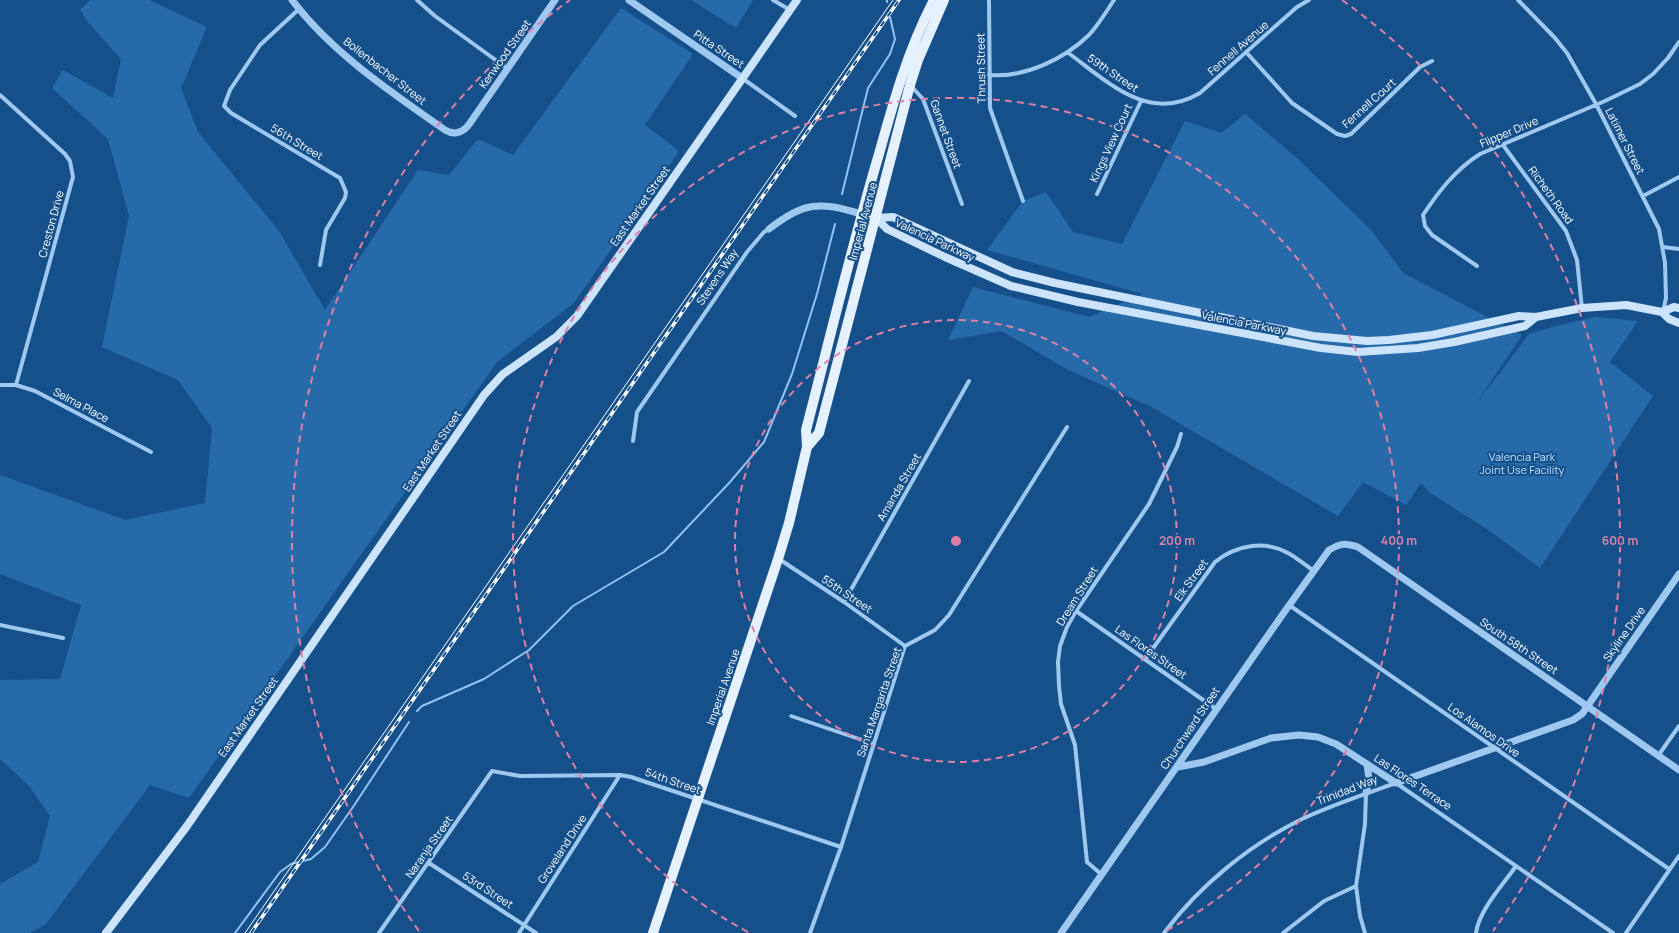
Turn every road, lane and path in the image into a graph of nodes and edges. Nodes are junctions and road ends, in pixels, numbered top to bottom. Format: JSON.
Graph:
{"nodes":[{"id":1,"x":292,"y":0,"type":"edge"},
{"id":2,"x":417,"y":0,"type":"edge"},
{"id":3,"x":555,"y":0,"type":"edge"},
{"id":4,"x":629,"y":0,"type":"edge"},
{"id":5,"x":772,"y":0,"type":"edge"},
{"id":6,"x":797,"y":0,"type":"edge"},
{"id":7,"x":934,"y":0,"type":"edge"},
{"id":8,"x":944,"y":0,"type":"edge"},
{"id":9,"x":989,"y":0,"type":"edge"},
{"id":10,"x":1114,"y":0,"type":"edge"},
{"id":11,"x":1309,"y":0,"type":"edge"},
{"id":12,"x":1518,"y":0,"type":"edge"},
{"id":13,"x":299,"y":9,"type":"junction"},
{"id":14,"x":790,"y":10,"type":"junction"},
{"id":15,"x":1679,"y":42,"type":"edge"},
{"id":16,"x":1067,"y":52,"type":"junction"},
{"id":17,"x":1246,"y":52,"type":"junction"},
{"id":18,"x":1432,"y":61,"type":"dead end"},
{"id":19,"x":508,"y":68,"type":"junction"},
{"id":20,"x":989,"y":75,"type":"junction"},
{"id":21,"x":742,"y":78,"type":"junction"},
{"id":22,"x":901,"y":79,"type":"junction"},
{"id":23,"x":910,"y":85,"type":"junction"},
{"id":24,"x":0,"y":95,"type":"edge"},
{"id":25,"x":1141,"y":101,"type":"junction"},
{"id":26,"x":1175,"y":103,"type":"joint"},
{"id":27,"x":1596,"y":104,"type":"junction"},
{"id":28,"x":795,"y":116,"type":"dead end"},
{"id":29,"x":472,"y":120,"type":"joint"},
{"id":30,"x":1503,"y":145,"type":"junction"},
{"id":31,"x":1679,"y":177,"type":"edge"},
{"id":32,"x":1097,"y":194,"type":"dead end"},
{"id":33,"x":1643,"y":196,"type":"junction"},
{"id":34,"x":1023,"y":201,"type":"dead end"},
{"id":35,"x":962,"y":204,"type":"dead end"},
{"id":36,"x":861,"y":214,"type":"junction"},
{"id":37,"x":876,"y":218,"type":"junction"},
{"id":38,"x":769,"y":229,"type":"joint"},
{"id":39,"x":1663,"y":247,"type":"junction"},
{"id":40,"x":1679,"y":249,"type":"edge"},
{"id":41,"x":320,"y":265,"type":"dead end"},
{"id":42,"x":1477,"y":266,"type":"dead end"},
{"id":43,"x":1582,"y":308,"type":"junction"},
{"id":44,"x":1679,"y":308,"type":"edge"},
{"id":45,"x":1662,"y":312,"type":"junction"},
{"id":46,"x":1536,"y":317,"type":"junction"},
{"id":47,"x":1679,"y":323,"type":"edge"},
{"id":48,"x":969,"y":381,"type":"dead end"},
{"id":49,"x":0,"y":385,"type":"edge"},
{"id":50,"x":16,"y":385,"type":"junction"},
{"id":51,"x":1067,"y":427,"type":"dead end"},
{"id":52,"x":1181,"y":434,"type":"dead end"},
{"id":53,"x":633,"y":441,"type":"dead end"},
{"id":54,"x":807,"y":447,"type":"junction"},
{"id":55,"x":151,"y":452,"type":"dead end"},
{"id":56,"x":1345,"y":544,"type":"joint"},
{"id":57,"x":778,"y":559,"type":"junction"},
{"id":58,"x":1314,"y":571,"type":"junction"},
{"id":59,"x":1679,"y":574,"type":"edge"},
{"id":60,"x":844,"y":602,"type":"junction"},
{"id":61,"x":1288,"y":605,"type":"junction"},
{"id":62,"x":1076,"y":611,"type":"junction"},
{"id":63,"x":0,"y":625,"type":"edge"},
{"id":64,"x":63,"y":638,"type":"dead end"},
{"id":65,"x":905,"y":646,"type":"junction"},
{"id":66,"x":1146,"y":658,"type":"junction"},
{"id":67,"x":1587,"y":706,"type":"junction"},
{"id":68,"x":1216,"y":709,"type":"junction"},
{"id":69,"x":791,"y":716,"type":"dead end"},
{"id":70,"x":1679,"y":726,"type":"edge"},
{"id":71,"x":874,"y":744,"type":"junction"},
{"id":72,"x":1494,"y":748,"type":"junction"},
{"id":73,"x":1658,"y":756,"type":"junction"},
{"id":74,"x":1367,"y":764,"type":"junction"},
{"id":75,"x":1178,"y":767,"type":"junction"},
{"id":76,"x":1679,"y":770,"type":"edge"},
{"id":77,"x":492,"y":771,"type":"joint"},
{"id":78,"x":620,"y":775,"type":"junction"},
{"id":79,"x":1396,"y":783,"type":"junction"},
{"id":80,"x":1366,"y":794,"type":"junction"},
{"id":81,"x":698,"y":799,"type":"junction"},
{"id":82,"x":841,"y":847,"type":"junction"},
{"id":83,"x":1679,"y":856,"type":"edge"},
{"id":84,"x":429,"y":863,"type":"junction"},
{"id":85,"x":1516,"y":866,"type":"junction"},
{"id":86,"x":1670,"y":869,"type":"junction"},
{"id":87,"x":1101,"y":874,"type":"junction"},
{"id":88,"x":1356,"y":886,"type":"junction"},
{"id":89,"x":524,"y":924,"type":"junction"},
{"id":90,"x":106,"y":933,"type":"edge"},
{"id":91,"x":379,"y":933,"type":"edge"},
{"id":92,"x":519,"y":933,"type":"edge"},
{"id":93,"x":536,"y":933,"type":"edge"},
{"id":94,"x":653,"y":933,"type":"edge"},
{"id":95,"x":810,"y":933,"type":"edge"},
{"id":96,"x":1061,"y":933,"type":"edge"},
{"id":97,"x":1164,"y":933,"type":"edge"},
{"id":98,"x":1283,"y":933,"type":"edge"},
{"id":99,"x":1365,"y":933,"type":"edge"},
{"id":100,"x":1476,"y":933,"type":"edge"},
{"id":101,"x":1613,"y":933,"type":"edge"},
{"id":102,"x":1626,"y":933,"type":"edge"}],
"edges":[{"from":1,"to":13,"type":"street","name":"Bollenbacher Street"},
{"from":2,"to":19,"type":"street"},
{"from":3,"to":19,"type":"street","name":"Kenwood Street"},
{"from":4,"to":21,"type":"street","name":"Pitta Street"},
{"from":5,"to":14,"type":"street"},
{"from":6,"to":14,"type":"main road","name":"East Market Street"},
{"from":7,"to":22,"type":"main road","name":"Imperial Avenue"},
{"from":8,"to":23,"type":"main road","name":"Imperial Avenue"},
{"from":9,"to":20,"type":"street","name":"Thrush Street"},
{"from":10,"to":16,"type":"street"},
{"from":11,"to":17,"type":"street","name":"Fennell Avenue"},
{"from":12,"to":27,"type":"street","name":"Latimer Street"},
{"from":13,"to":29,"type":"street","name":"Bollenbacher Street"},
{"from":13,"to":41,"type":"street","name":"56th Street"},
{"from":14,"to":21,"type":"main road","name":"East Market Street"},
{"from":15,"to":27,"type":"street","name":"Flipper Drive"},
{"from":16,"to":20,"type":"street"},
{"from":16,"to":25,"type":"street","name":"59th Street"},
{"from":17,"to":18,"type":"street","name":"Fennell Court"},
{"from":17,"to":26,"type":"street","name":"Fennell Avenue"},
{"from":19,"to":29,"type":"street","name":"Kenwood Street"},
{"from":20,"to":34,"type":"street","name":"Thrush Street"},
{"from":21,"to":28,"type":"street","name":"Pitta Street"},
{"from":21,"to":90,"type":"main road","name":"East Market Street"},
{"from":22,"to":23,"type":"street","name":"Gannet Street"},
{"from":22,"to":36,"type":"main road","name":"Imperial Avenue"},
{"from":23,"to":35,"type":"street","name":"Gannet Street"},
{"from":23,"to":37,"type":"main road","name":"Imperial Avenue"},
{"from":24,"to":50,"type":"street","name":"Creston Drive"},
{"from":25,"to":26,"type":"street","name":"59th Street"},
{"from":25,"to":32,"type":"street","name":"Kings View Court"},
{"from":27,"to":30,"type":"street","name":"Flipper Drive"},
{"from":27,"to":33,"type":"street","name":"Latimer Street"},
{"from":30,"to":42,"type":"street","name":"Flipper Drive"},
{"from":30,"to":43,"type":"street","name":"Richeth Road"},
{"from":31,"to":33,"type":"street"},
{"from":33,"to":39,"type":"street","name":"Latimer Street"},
{"from":36,"to":37,"type":"main road","name":"Stevens Way"},
{"from":36,"to":38,"type":"street","name":"Stevens Way"},
{"from":36,"to":54,"type":"main road","name":"Imperial Avenue"},
{"from":37,"to":46,"type":"main road","name":"Valencia Parkway"},
{"from":37,"to":46,"type":"main road","name":"Valencia Parkway"},
{"from":37,"to":54,"type":"main road","name":"Imperial Avenue"},
{"from":38,"to":53,"type":"street","name":"Stevens Way"},
{"from":39,"to":40,"type":"street"},
{"from":39,"to":45,"type":"street","name":"Latimer Street"},
{"from":43,"to":45,"type":"main road","name":"Valencia Parkway"},
{"from":43,"to":46,"type":"main road","name":"Valencia Parkway"},
{"from":44,"to":45,"type":"main road","name":"Valencia Parkway"},
{"from":45,"to":47,"type":"main road","name":"Valencia Parkway"},
{"from":48,"to":60,"type":"street","name":"Amanda Street"},
{"from":49,"to":50,"type":"street","name":"Selma Place"},
{"from":50,"to":55,"type":"street","name":"Selma Place"},
{"from":51,"to":65,"type":"street","name":"Santa Margarita Street"},
{"from":52,"to":62,"type":"street","name":"Dream Street"},
{"from":54,"to":57,"type":"main road","name":"Imperial Avenue"},
{"from":56,"to":58,"type":"street","name":"Churchward Street"},
{"from":56,"to":67,"type":"street","name":"South 58th Street"},
{"from":57,"to":60,"type":"street","name":"55th Street"},
{"from":57,"to":81,"type":"main road","name":"Imperial Avenue"},
{"from":58,"to":61,"type":"street","name":"Churchward Street"},
{"from":58,"to":66,"type":"street","name":"Elk Street"},
{"from":59,"to":67,"type":"street","name":"Skyline Drive"},
{"from":60,"to":65,"type":"street","name":"55th Street"},
{"from":61,"to":68,"type":"street","name":"Churchward Street"},
{"from":61,"to":72,"type":"street","name":"Los Alamos Drive"},
{"from":62,"to":66,"type":"street","name":"Las Flores Street"},
{"from":62,"to":87,"type":"street","name":"Dream Street"},
{"from":63,"to":64,"type":"street"},
{"from":65,"to":71,"type":"street","name":"Santa Margarita Street"},
{"from":66,"to":68,"type":"street","name":"Las Flores Street"},
{"from":67,"to":72,"type":"street","name":"Trinidad Way"},
{"from":67,"to":73,"type":"street","name":"South 58th Street"},
{"from":68,"to":75,"type":"street","name":"Churchward Street"},
{"from":69,"to":71,"type":"street"},
{"from":70,"to":73,"type":"street"},
{"from":71,"to":82,"type":"street","name":"Santa Margarita Street"},
{"from":72,"to":79,"type":"street","name":"Trinidad Way"},
{"from":72,"to":86,"type":"street","name":"Los Alamos Drive"},
{"from":73,"to":76,"type":"street","name":"South 58th Street"},
{"from":74,"to":75,"type":"street","name":"Las Flores Terrace"},
{"from":74,"to":79,"type":"street","name":"Las Flores Terrace"},
{"from":74,"to":80,"type":"street"},
{"from":75,"to":87,"type":"street","name":"Churchward Street"},
{"from":77,"to":78,"type":"street","name":"54th Street"},
{"from":77,"to":84,"type":"street","name":"Naranja Street"},
{"from":78,"to":81,"type":"street","name":"54th Street"},
{"from":78,"to":89,"type":"street","name":"Groveland Drive"},
{"from":79,"to":80,"type":"street","name":"Trinidad Way"},
{"from":79,"to":85,"type":"street","name":"Las Flores Terrace"},
{"from":80,"to":88,"type":"street"},
{"from":80,"to":97,"type":"street","name":"Trinidad Way"},
{"from":81,"to":82,"type":"street","name":"54th Street"},
{"from":81,"to":94,"type":"main road","name":"Imperial Avenue"},
{"from":82,"to":95,"type":"street","name":"Santa Margarita Street"},
{"from":83,"to":86,"type":"street"},
{"from":84,"to":89,"type":"street","name":"53rd Street"},
{"from":84,"to":91,"type":"street","name":"Naranja Street"},
{"from":85,"to":100,"type":"street"},
{"from":85,"to":101,"type":"street","name":"Las Flores Terrace"},
{"from":86,"to":102,"type":"street"},
{"from":87,"to":96,"type":"street","name":"Churchward Street"},
{"from":88,"to":98,"type":"street"},
{"from":88,"to":99,"type":"street"},
{"from":89,"to":92,"type":"street","name":"Groveland Drive"},
{"from":89,"to":93,"type":"street","name":"53rd Street"}]}
